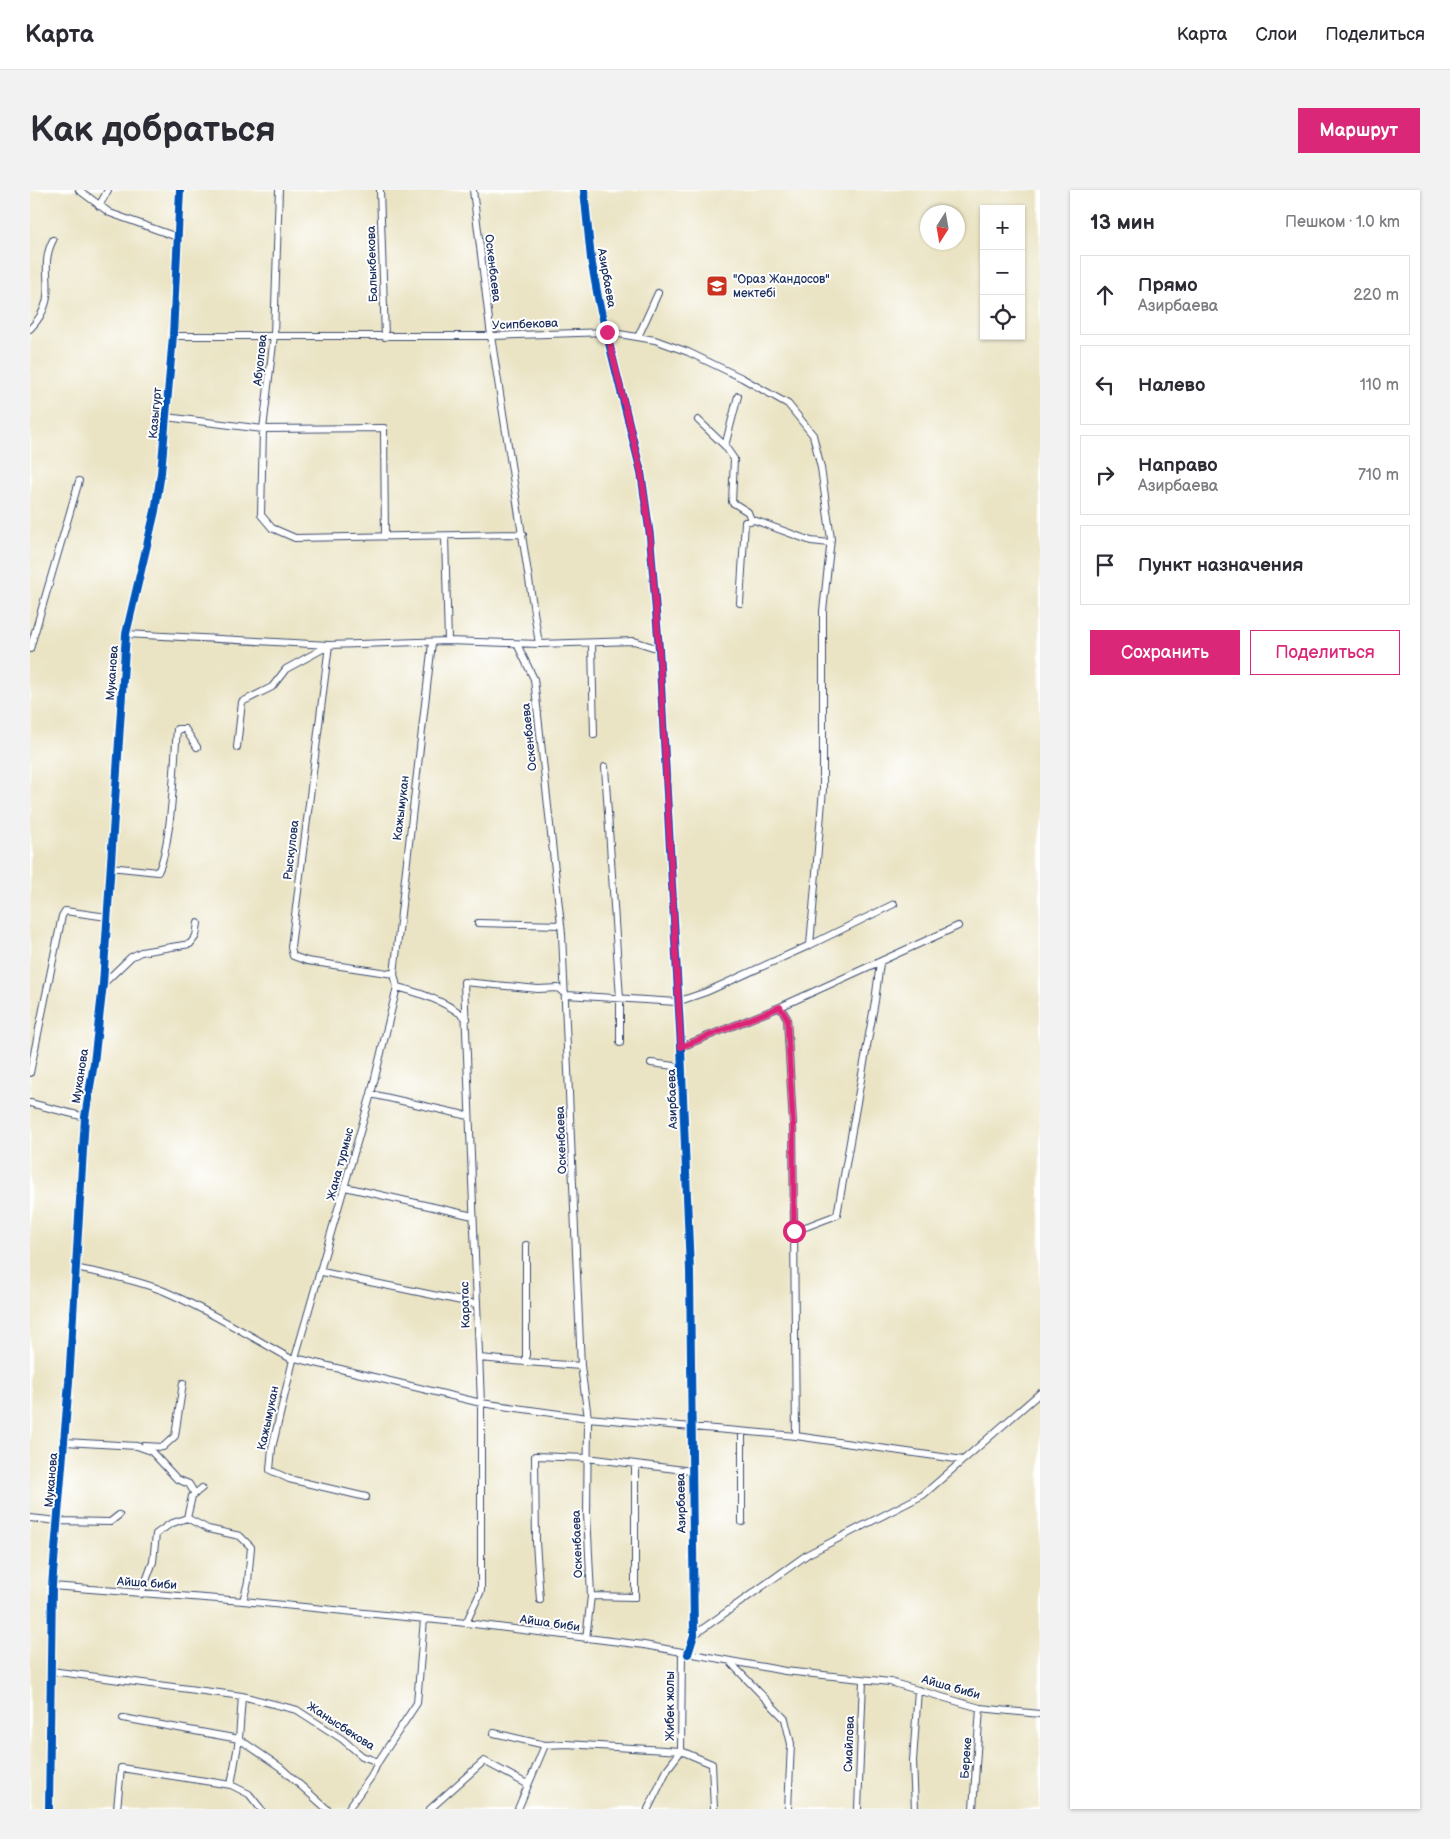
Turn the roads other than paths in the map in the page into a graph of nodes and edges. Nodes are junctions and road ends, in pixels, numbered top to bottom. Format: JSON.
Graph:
{"nodes":[{"id":1,"x":79,"y":190,"type":"edge"},
{"id":2,"x":108,"y":190,"type":"edge"},
{"id":3,"x":180,"y":190,"type":"edge"},
{"id":4,"x":279,"y":190,"type":"edge"},
{"id":5,"x":380,"y":190,"type":"edge"},
{"id":6,"x":472,"y":190,"type":"edge"},
{"id":7,"x":584,"y":190,"type":"edge"},
{"id":8,"x":99,"y":206,"type":"junction"},
{"id":9,"x":177,"y":237,"type":"junction"},
{"id":10,"x":53,"y":240,"type":"dead end"},
{"id":11,"x":658,"y":293,"type":"dead end"},
{"id":12,"x":30,"y":329,"type":"edge"},
{"id":13,"x":607,"y":332,"type":"junction"},
{"id":14,"x":274,"y":335,"type":"junction"},
{"id":15,"x":173,"y":336,"type":"junction"},
{"id":16,"x":385,"y":336,"type":"junction"},
{"id":17,"x":491,"y":336,"type":"junction"},
{"id":18,"x":638,"y":337,"type":"junction"},
{"id":19,"x":738,"y":396,"type":"dead end"},
{"id":20,"x":166,"y":417,"type":"junction"},
{"id":21,"x":698,"y":420,"type":"dead end"},
{"id":22,"x":263,"y":429,"type":"junction"},
{"id":23,"x":725,"y":446,"type":"junction"},
{"id":24,"x":79,"y":481,"type":"dead end"},
{"id":25,"x":751,"y":520,"type":"junction"},
{"id":26,"x":523,"y":534,"type":"junction"},
{"id":27,"x":385,"y":537,"type":"junction"},
{"id":28,"x":445,"y":537,"type":"junction"},
{"id":29,"x":830,"y":543,"type":"junction"},
{"id":30,"x":740,"y":603,"type":"dead end"},
{"id":31,"x":126,"y":634,"type":"junction"},
{"id":32,"x":448,"y":641,"type":"junction"},
{"id":33,"x":432,"y":643,"type":"junction"},
{"id":34,"x":517,"y":644,"type":"junction"},
{"id":35,"x":540,"y":644,"type":"junction"},
{"id":36,"x":592,"y":644,"type":"junction"},
{"id":37,"x":329,"y":645,"type":"junction"},
{"id":38,"x":659,"y":649,"type":"junction"},
{"id":39,"x":30,"y":650,"type":"edge"},
{"id":40,"x":594,"y":735,"type":"dead end"},
{"id":41,"x":197,"y":747,"type":"dead end"},
{"id":42,"x":237,"y":747,"type":"dead end"},
{"id":43,"x":605,"y":768,"type":"dead end"},
{"id":44,"x":110,"y":867,"type":"junction"},
{"id":45,"x":894,"y":904,"type":"dead end"},
{"id":46,"x":107,"y":917,"type":"junction"},
{"id":47,"x":198,"y":923,"type":"dead end"},
{"id":48,"x":478,"y":923,"type":"dead end"},
{"id":49,"x":561,"y":925,"type":"junction"},
{"id":50,"x":958,"y":926,"type":"dead end"},
{"id":51,"x":810,"y":945,"type":"junction"},
{"id":52,"x":880,"y":963,"type":"junction"},
{"id":53,"x":394,"y":974,"type":"junction"},
{"id":54,"x":103,"y":984,"type":"junction"},
{"id":55,"x":397,"y":987,"type":"junction"},
{"id":56,"x":566,"y":995,"type":"junction"},
{"id":57,"x":620,"y":999,"type":"junction"},
{"id":58,"x":677,"y":1002,"type":"junction"},
{"id":59,"x":780,"y":1007,"type":"junction"},
{"id":60,"x":467,"y":1019,"type":"junction"},
{"id":61,"x":620,"y":1044,"type":"dead end"},
{"id":62,"x":681,"y":1047,"type":"junction"},
{"id":63,"x":651,"y":1063,"type":"dead end"},
{"id":64,"x":682,"y":1067,"type":"junction"},
{"id":65,"x":30,"y":1073,"type":"edge"},
{"id":66,"x":371,"y":1094,"type":"junction"},
{"id":67,"x":30,"y":1104,"type":"edge"},
{"id":68,"x":469,"y":1116,"type":"junction"},
{"id":69,"x":85,"y":1117,"type":"junction"},
{"id":70,"x":345,"y":1187,"type":"junction"},
{"id":71,"x":473,"y":1216,"type":"junction"},
{"id":72,"x":794,"y":1231,"type":"junction"},
{"id":73,"x":526,"y":1245,"type":"dead end"},
{"id":74,"x":75,"y":1268,"type":"junction"},
{"id":75,"x":322,"y":1272,"type":"junction"},
{"id":76,"x":476,"y":1304,"type":"junction"},
{"id":77,"x":478,"y":1358,"type":"junction"},
{"id":78,"x":294,"y":1359,"type":"junction"},
{"id":79,"x":526,"y":1362,"type":"junction"},
{"id":80,"x":581,"y":1366,"type":"junction"},
{"id":81,"x":183,"y":1383,"type":"dead end"},
{"id":82,"x":1040,"y":1392,"type":"edge"},
{"id":83,"x":481,"y":1403,"type":"junction"},
{"id":84,"x":588,"y":1418,"type":"junction"},
{"id":85,"x":691,"y":1428,"type":"junction"},
{"id":86,"x":742,"y":1432,"type":"junction"},
{"id":87,"x":796,"y":1436,"type":"junction"},
{"id":88,"x":65,"y":1442,"type":"junction"},
{"id":89,"x":137,"y":1446,"type":"junction"},
{"id":90,"x":587,"y":1458,"type":"junction"},
{"id":91,"x":962,"y":1460,"type":"junction"},
{"id":92,"x":635,"y":1464,"type":"junction"},
{"id":93,"x":692,"y":1470,"type":"junction"},
{"id":94,"x":202,"y":1488,"type":"dead end"},
{"id":95,"x":194,"y":1494,"type":"junction"},
{"id":96,"x":366,"y":1497,"type":"dead end"},
{"id":97,"x":119,"y":1515,"type":"dead end"},
{"id":98,"x":30,"y":1518,"type":"edge"},
{"id":99,"x":187,"y":1518,"type":"junction"},
{"id":100,"x":58,"y":1521,"type":"junction"},
{"id":101,"x":742,"y":1522,"type":"dead end"},
{"id":102,"x":52,"y":1586,"type":"junction"},
{"id":103,"x":141,"y":1594,"type":"junction"},
{"id":104,"x":591,"y":1596,"type":"junction"},
{"id":105,"x":243,"y":1600,"type":"junction"},
{"id":106,"x":540,"y":1600,"type":"dead end"},
{"id":107,"x":424,"y":1620,"type":"junction"},
{"id":108,"x":466,"y":1623,"type":"junction"},
{"id":109,"x":694,"y":1635,"type":"junction"},
{"id":110,"x":586,"y":1639,"type":"junction"},
{"id":111,"x":685,"y":1654,"type":"junction"},
{"id":112,"x":730,"y":1661,"type":"junction"},
{"id":113,"x":51,"y":1671,"type":"junction"},
{"id":114,"x":863,"y":1680,"type":"junction"},
{"id":115,"x":918,"y":1690,"type":"junction"},
{"id":116,"x":242,"y":1696,"type":"junction"},
{"id":117,"x":980,"y":1708,"type":"junction"},
{"id":118,"x":1040,"y":1714,"type":"edge"},
{"id":119,"x":123,"y":1718,"type":"dead end"},
{"id":120,"x":494,"y":1733,"type":"dead end"},
{"id":121,"x":239,"y":1739,"type":"junction"},
{"id":122,"x":545,"y":1745,"type":"junction"},
{"id":123,"x":681,"y":1751,"type":"junction"},
{"id":124,"x":378,"y":1762,"type":"junction"},
{"id":125,"x":527,"y":1784,"type":"junction"},
{"id":126,"x":231,"y":1785,"type":"junction"},
{"id":127,"x":49,"y":1809,"type":"edge"},
{"id":128,"x":117,"y":1809,"type":"edge"},
{"id":129,"x":262,"y":1809,"type":"edge"},
{"id":130,"x":327,"y":1809,"type":"edge"},
{"id":131,"x":348,"y":1809,"type":"edge"},
{"id":132,"x":430,"y":1809,"type":"edge"},
{"id":133,"x":518,"y":1809,"type":"edge"},
{"id":134,"x":648,"y":1809,"type":"edge"},
{"id":135,"x":714,"y":1809,"type":"edge"},
{"id":136,"x":788,"y":1809,"type":"edge"},
{"id":137,"x":858,"y":1809,"type":"edge"},
{"id":138,"x":915,"y":1809,"type":"edge"},
{"id":139,"x":974,"y":1809,"type":"edge"}],
"edges":[{"from":1,"to":8,"type":"street"},
{"from":2,"to":8,"type":"street"},
{"from":3,"to":9,"type":"street","name":"Казыгурт"},
{"from":4,"to":14,"type":"street","name":"Абуолова"},
{"from":5,"to":16,"type":"street","name":"Балыкбекова"},
{"from":6,"to":17,"type":"street","name":"Оскенбаева"},
{"from":7,"to":13,"type":"street","name":"Азирбаева"},
{"from":8,"to":9,"type":"street"},
{"from":9,"to":15,"type":"street","name":"Казыгурт"},
{"from":10,"to":12,"type":"street"},
{"from":11,"to":18,"type":"street"},
{"from":13,"to":17,"type":"street","name":"Усипбекова"},
{"from":13,"to":18,"type":"street","name":"Усипбекова"},
{"from":13,"to":38,"type":"street","name":"Азирбаева"},
{"from":14,"to":15,"type":"street","name":"Усипбекова"},
{"from":14,"to":16,"type":"street","name":"Усипбекова"},
{"from":14,"to":22,"type":"street","name":"Абуолова"},
{"from":15,"to":20,"type":"street","name":"Казыгурт"},
{"from":16,"to":17,"type":"street","name":"Усипбекова"},
{"from":17,"to":26,"type":"street","name":"Оскенбаева"},
{"from":18,"to":29,"type":"street","name":"Усипбекова"},
{"from":19,"to":23,"type":"street"},
{"from":20,"to":22,"type":"street"},
{"from":20,"to":31,"type":"street","name":"Казыгурт"},
{"from":21,"to":23,"type":"street"},
{"from":22,"to":27,"type":"street","name":"Абуолова"},
{"from":22,"to":27,"type":"street"},
{"from":23,"to":25,"type":"street"},
{"from":24,"to":39,"type":"street"},
{"from":25,"to":29,"type":"street"},
{"from":25,"to":30,"type":"street"},
{"from":26,"to":28,"type":"street"},
{"from":26,"to":35,"type":"street","name":"Оскенбаева"},
{"from":27,"to":28,"type":"street"},
{"from":28,"to":32,"type":"street"},
{"from":29,"to":51,"type":"street","name":"Усипбекова"},
{"from":31,"to":37,"type":"street"},
{"from":31,"to":44,"type":"street","name":"Муканова"},
{"from":32,"to":33,"type":"street"},
{"from":32,"to":34,"type":"street"},
{"from":33,"to":37,"type":"street"},
{"from":33,"to":53,"type":"street","name":"Кажымукан"},
{"from":34,"to":35,"type":"street"},
{"from":34,"to":49,"type":"street","name":"Оскенбаева"},
{"from":35,"to":36,"type":"street"},
{"from":36,"to":38,"type":"street"},
{"from":36,"to":40,"type":"street"},
{"from":37,"to":42,"type":"street"},
{"from":37,"to":53,"type":"street","name":"Рыскулова"},
{"from":38,"to":58,"type":"street","name":"Азирбаева"},
{"from":41,"to":44,"type":"street"},
{"from":43,"to":57,"type":"street"},
{"from":44,"to":46,"type":"street","name":"Муканова"},
{"from":45,"to":51,"type":"street"},
{"from":46,"to":54,"type":"street","name":"Муканова"},
{"from":46,"to":65,"type":"street"},
{"from":47,"to":54,"type":"street"},
{"from":48,"to":49,"type":"street"},
{"from":49,"to":56,"type":"street","name":"Оскенбаева"},
{"from":50,"to":52,"type":"street"},
{"from":51,"to":58,"type":"street"},
{"from":52,"to":59,"type":"street"},
{"from":52,"to":72,"type":"street"},
{"from":53,"to":55,"type":"street","name":"Жана турмыс"},
{"from":54,"to":69,"type":"street","name":"Муканова"},
{"from":55,"to":60,"type":"street"},
{"from":55,"to":66,"type":"street","name":"Жана турмыс"},
{"from":56,"to":57,"type":"street"},
{"from":56,"to":60,"type":"street","name":"Каратас"},
{"from":56,"to":80,"type":"street","name":"Оскенбаева"},
{"from":57,"to":58,"type":"street"},
{"from":57,"to":61,"type":"street"},
{"from":58,"to":62,"type":"street","name":"Азирбаева"},
{"from":59,"to":62,"type":"street"},
{"from":59,"to":72,"type":"street"},
{"from":60,"to":68,"type":"street","name":"Каратас"},
{"from":62,"to":64,"type":"street","name":"Азирбаева"},
{"from":63,"to":64,"type":"street"},
{"from":64,"to":85,"type":"street","name":"Азирбаева"},
{"from":66,"to":68,"type":"street"},
{"from":66,"to":70,"type":"street","name":"Жана турмыс"},
{"from":67,"to":69,"type":"street"},
{"from":68,"to":71,"type":"street","name":"Каратас"},
{"from":69,"to":74,"type":"street","name":"Муканова"},
{"from":70,"to":71,"type":"street"},
{"from":70,"to":75,"type":"street","name":"Жана турмыс"},
{"from":71,"to":76,"type":"street","name":"Каратас"},
{"from":72,"to":87,"type":"street"},
{"from":73,"to":79,"type":"street"},
{"from":74,"to":78,"type":"street"},
{"from":74,"to":88,"type":"street","name":"Муканова"},
{"from":75,"to":76,"type":"street"},
{"from":75,"to":78,"type":"street","name":"Жана турмыс"},
{"from":76,"to":77,"type":"street","name":"Каратас"},
{"from":77,"to":79,"type":"street"},
{"from":77,"to":83,"type":"street","name":"Каратас"},
{"from":78,"to":83,"type":"street"},
{"from":78,"to":96,"type":"street","name":"Кажымукан"},
{"from":79,"to":80,"type":"street"},
{"from":80,"to":84,"type":"street","name":"Оскенбаева"},
{"from":81,"to":89,"type":"street"},
{"from":82,"to":91,"type":"street"},
{"from":83,"to":84,"type":"street"},
{"from":83,"to":108,"type":"street","name":"Каратас"},
{"from":84,"to":85,"type":"street"},
{"from":84,"to":90,"type":"street","name":"Оскенбаева"},
{"from":85,"to":86,"type":"street"},
{"from":85,"to":93,"type":"street","name":"Азирбаева"},
{"from":86,"to":87,"type":"street"},
{"from":86,"to":101,"type":"street"},
{"from":87,"to":91,"type":"street"},
{"from":88,"to":89,"type":"street"},
{"from":88,"to":100,"type":"street","name":"Муканова"},
{"from":89,"to":95,"type":"street"},
{"from":90,"to":92,"type":"street"},
{"from":90,"to":104,"type":"street","name":"Оскенбаева"},
{"from":90,"to":106,"type":"street"},
{"from":91,"to":109,"type":"street"},
{"from":92,"to":93,"type":"street"},
{"from":92,"to":104,"type":"street"},
{"from":93,"to":109,"type":"street","name":"Азирбаева"},
{"from":94,"to":95,"type":"street"},
{"from":95,"to":99,"type":"street"},
{"from":97,"to":100,"type":"street"},
{"from":98,"to":100,"type":"street"},
{"from":99,"to":103,"type":"street"},
{"from":99,"to":105,"type":"street"},
{"from":100,"to":102,"type":"street","name":"Муканова"},
{"from":102,"to":103,"type":"street","name":"Айша биби"},
{"from":102,"to":113,"type":"street","name":"Муканова"},
{"from":103,"to":105,"type":"street","name":"Айша биби"},
{"from":104,"to":110,"type":"street","name":"Оскенбаева"},
{"from":105,"to":107,"type":"street","name":"Айша биби"},
{"from":107,"to":108,"type":"street","name":"Айша биби"},
{"from":107,"to":124,"type":"street","name":"Жанысбекова"},
{"from":108,"to":110,"type":"street","name":"Айша биби"},
{"from":109,"to":111,"type":"street","name":"Азирбаева"},
{"from":110,"to":111,"type":"street","name":"Айша биби"},
{"from":111,"to":112,"type":"street","name":"Айша биби"},
{"from":111,"to":123,"type":"street","name":"Жибек жолы"},
{"from":112,"to":114,"type":"street","name":"Айша биби"},
{"from":112,"to":136,"type":"street"},
{"from":113,"to":116,"type":"street","name":"Жанысбекова"},
{"from":113,"to":127,"type":"street","name":"Муканова"},
{"from":114,"to":115,"type":"street","name":"Айша биби"},
{"from":114,"to":137,"type":"street","name":"Смайлова"},
{"from":115,"to":117,"type":"street","name":"Айша биби"},
{"from":115,"to":138,"type":"street"},
{"from":116,"to":121,"type":"street"},
{"from":116,"to":124,"type":"street","name":"Жанысбекова"},
{"from":117,"to":118,"type":"street","name":"Айша биби"},
{"from":117,"to":139,"type":"street","name":"Береке"},
{"from":119,"to":121,"type":"street"},
{"from":120,"to":122,"type":"street"},
{"from":121,"to":126,"type":"street"},
{"from":121,"to":130,"type":"street"},
{"from":122,"to":123,"type":"street"},
{"from":122,"to":125,"type":"street"},
{"from":123,"to":134,"type":"street","name":"Жибек жолы"},
{"from":123,"to":135,"type":"street"},
{"from":124,"to":131,"type":"street"},
{"from":125,"to":132,"type":"street"},
{"from":125,"to":133,"type":"street"},
{"from":126,"to":128,"type":"street"},
{"from":126,"to":129,"type":"street"}]}
